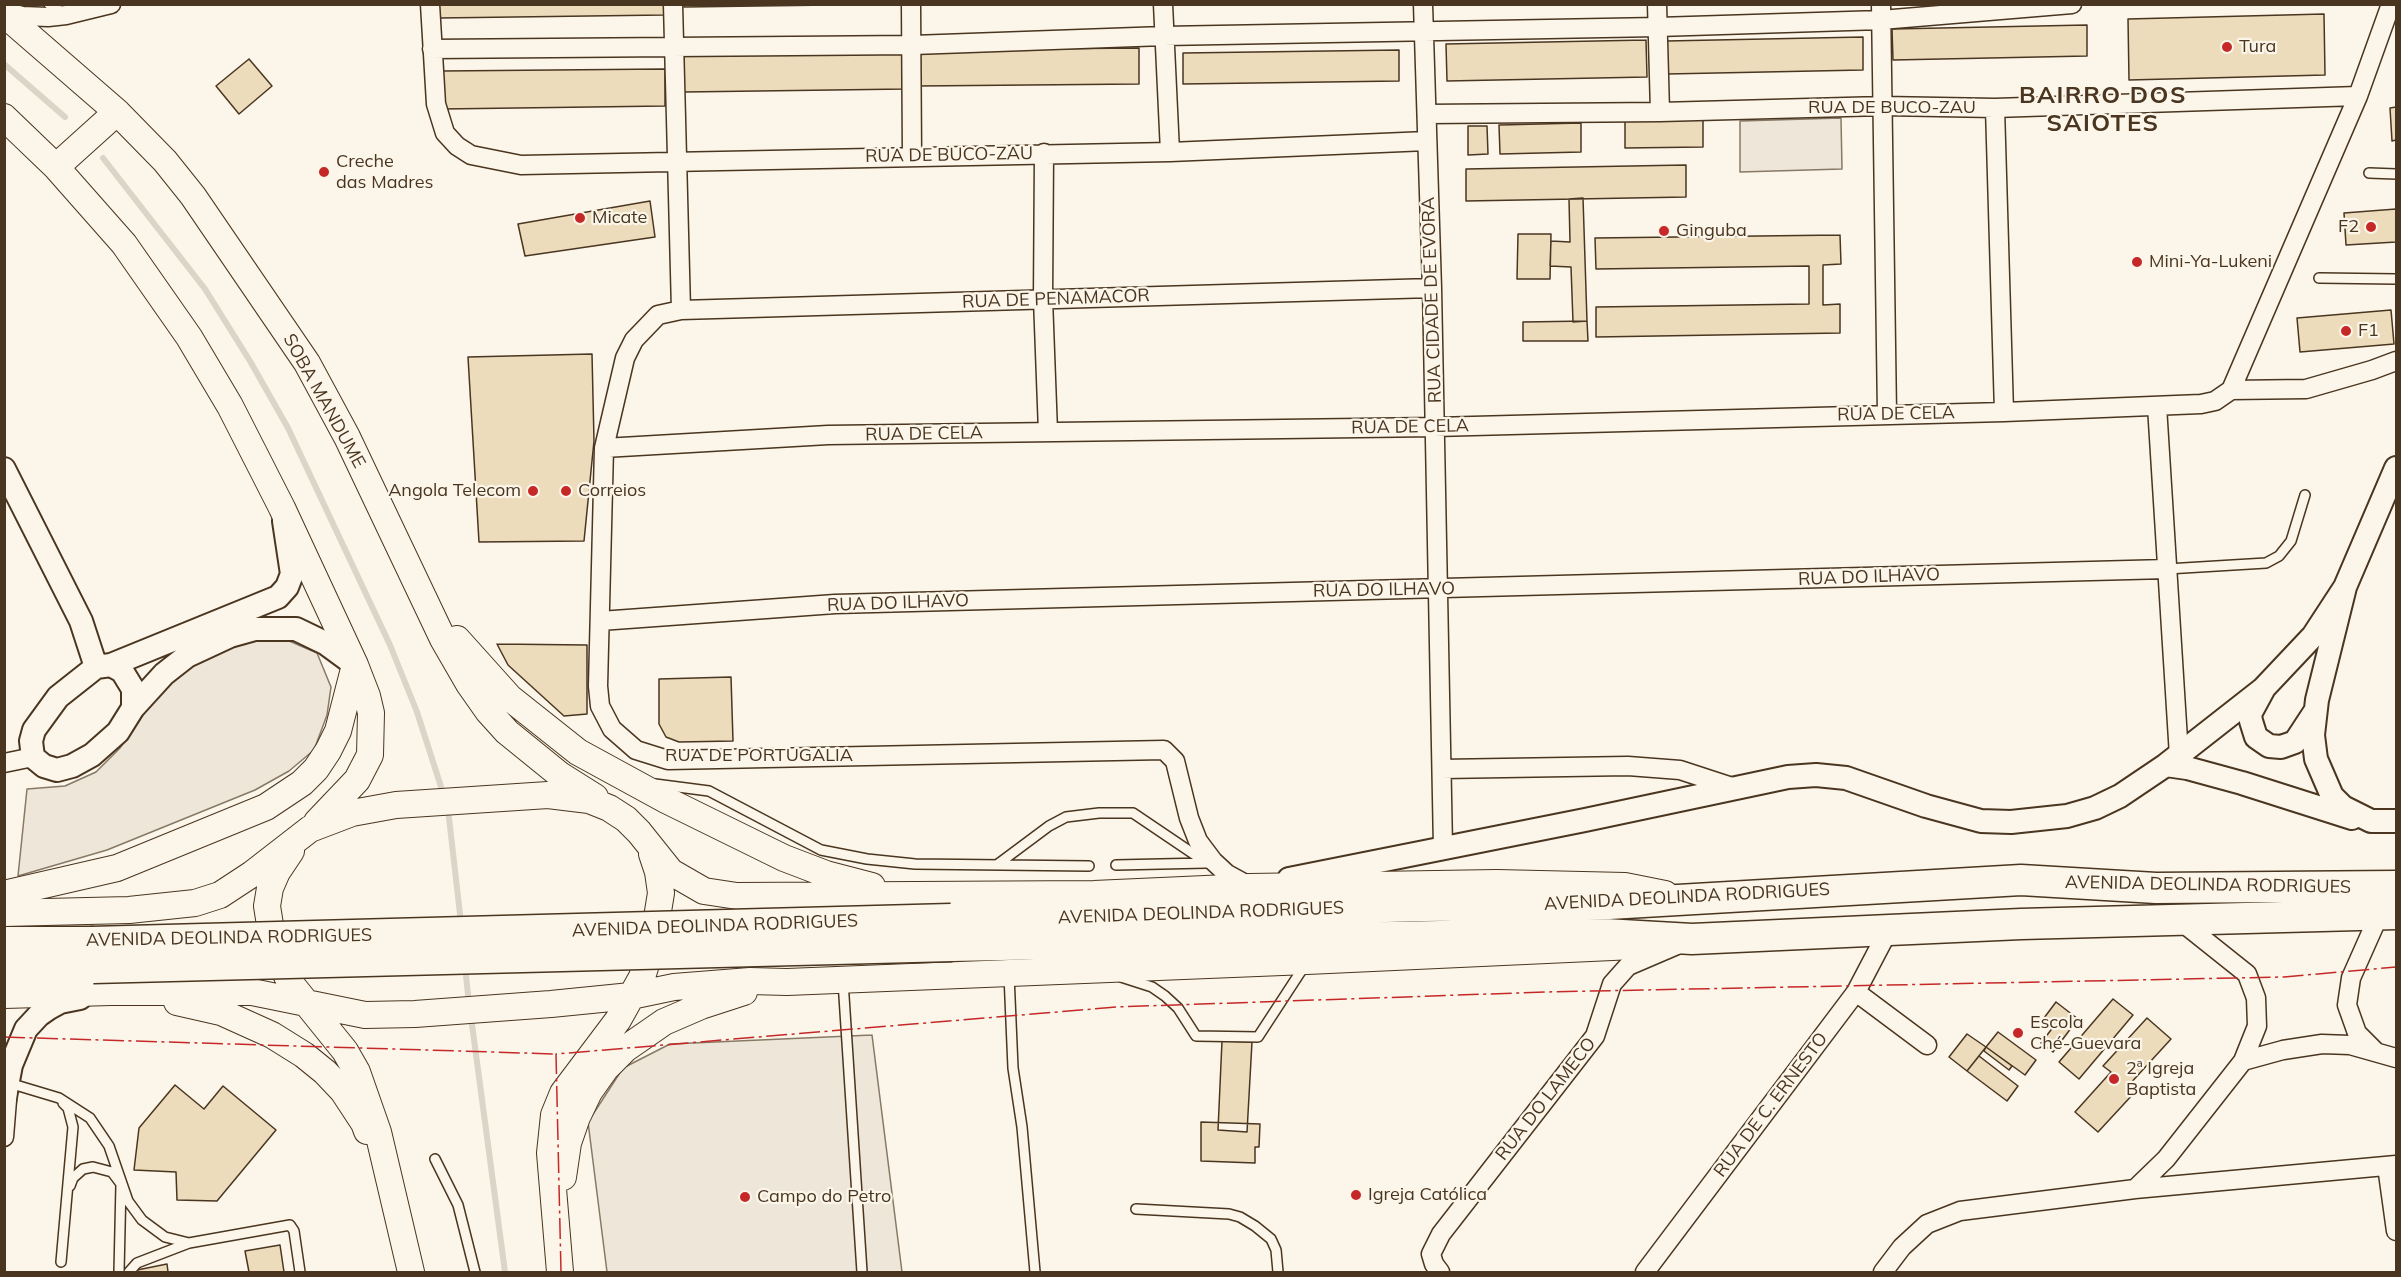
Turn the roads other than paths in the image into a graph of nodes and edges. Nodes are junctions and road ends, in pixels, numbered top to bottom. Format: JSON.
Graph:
{"nodes":[{"id":1,"x":49,"y":4,"type":"edge"},
{"id":2,"x":111,"y":4,"type":"edge"},
{"id":3,"x":430,"y":4,"type":"edge"},
{"id":4,"x":672,"y":4,"type":"edge"},
{"id":5,"x":911,"y":4,"type":"edge"},
{"id":6,"x":1163,"y":4,"type":"edge"},
{"id":7,"x":1423,"y":4,"type":"edge"},
{"id":8,"x":1658,"y":4,"type":"edge"},
{"id":9,"x":2072,"y":4,"type":"edge"},
{"id":10,"x":2391,"y":4,"type":"edge"},
{"id":11,"x":4,"y":12,"type":"edge"},
{"id":12,"x":1881,"y":12,"type":"edge"},
{"id":13,"x":66,"y":15,"type":"junction"},
{"id":14,"x":1658,"y":27,"type":"junction"},
{"id":15,"x":1423,"y":30,"type":"junction"},
{"id":16,"x":1164,"y":36,"type":"junction"},
{"id":17,"x":912,"y":45,"type":"junction"},
{"id":18,"x":674,"y":48,"type":"junction"},
{"id":19,"x":432,"y":49,"type":"junction"},
{"id":20,"x":2358,"y":96,"type":"junction"},
{"id":21,"x":1883,"y":106,"type":"junction"},
{"id":22,"x":1995,"y":108,"type":"junction"},
{"id":23,"x":1660,"y":112,"type":"junction"},
{"id":24,"x":1427,"y":114,"type":"junction"},
{"id":25,"x":4,"y":117,"type":"edge"},
{"id":26,"x":109,"y":119,"type":"junction"},
{"id":27,"x":1427,"y":141,"type":"junction"},
{"id":28,"x":1170,"y":152,"type":"junction"},
{"id":29,"x":1044,"y":153,"type":"junction"},
{"id":30,"x":912,"y":156,"type":"junction"},
{"id":31,"x":64,"y":160,"type":"junction"},
{"id":32,"x":678,"y":161,"type":"junction"},
{"id":33,"x":2369,"y":173,"type":"dead end"},
{"id":34,"x":2397,"y":174,"type":"edge"},
{"id":35,"x":2319,"y":278,"type":"dead end"},
{"id":36,"x":2397,"y":279,"type":"edge"},
{"id":37,"x":1432,"y":288,"type":"junction"},
{"id":38,"x":1043,"y":299,"type":"junction"},
{"id":39,"x":681,"y":310,"type":"junction"},
{"id":40,"x":2397,"y":361,"type":"edge"},
{"id":41,"x":2231,"y":390,"type":"junction"},
{"id":42,"x":2157,"y":406,"type":"junction"},
{"id":43,"x":2004,"y":412,"type":"junction"},
{"id":44,"x":1887,"y":414,"type":"junction"},
{"id":45,"x":1435,"y":427,"type":"junction"},
{"id":46,"x":1048,"y":432,"type":"junction"},
{"id":47,"x":604,"y":448,"type":"junction"},
{"id":48,"x":2397,"y":468,"type":"edge"},
{"id":49,"x":4,"y":469,"type":"edge"},
{"id":50,"x":2305,"y":495,"type":"dead end"},
{"id":51,"x":14,"y":501,"type":"edge"},
{"id":52,"x":282,"y":508,"type":"junction"},
{"id":53,"x":2167,"y":569,"type":"junction"},
{"id":54,"x":417,"y":582,"type":"junction"},
{"id":55,"x":2345,"y":587,"type":"junction"},
{"id":56,"x":1439,"y":589,"type":"junction"},
{"id":57,"x":600,"y":621,"type":"junction"},
{"id":58,"x":355,"y":665,"type":"junction"},
{"id":59,"x":104,"y":666,"type":"junction"},
{"id":60,"x":2263,"y":689,"type":"junction"},
{"id":61,"x":133,"y":708,"type":"junction"},
{"id":62,"x":2314,"y":713,"type":"junction"},
{"id":63,"x":33,"y":757,"type":"junction"},
{"id":64,"x":2172,"y":760,"type":"junction"},
{"id":65,"x":4,"y":763,"type":"edge"},
{"id":66,"x":1442,"y":769,"type":"junction"},
{"id":67,"x":627,"y":780,"type":"junction"},
{"id":68,"x":1732,"y":788,"type":"junction"},
{"id":69,"x":609,"y":808,"type":"junction"},
{"id":70,"x":2371,"y":822,"type":"junction"},
{"id":71,"x":2397,"y":822,"type":"edge"},
{"id":72,"x":310,"y":829,"type":"junction"},
{"id":73,"x":1443,"y":847,"type":"junction"},
{"id":74,"x":650,"y":848,"type":"junction"},
{"id":75,"x":1211,"y":863,"type":"junction"},
{"id":76,"x":998,"y":864,"type":"junction"},
{"id":77,"x":1116,"y":865,"type":"dead end"},
{"id":78,"x":1089,"y":866,"type":"dead end"},
{"id":79,"x":2397,"y":886,"type":"edge"},
{"id":80,"x":1250,"y":887,"type":"junction"},
{"id":81,"x":4,"y":894,"type":"edge"},
{"id":82,"x":1695,"y":899,"type":"junction"},
{"id":83,"x":4,"y":913,"type":"edge"},
{"id":84,"x":2388,"y":915,"type":"edge"},
{"id":85,"x":953,"y":920,"type":"junction"},
{"id":86,"x":2178,"y":920,"type":"junction"},
{"id":87,"x":1888,"y":931,"type":"junction"},
{"id":88,"x":1692,"y":939,"type":"junction"},
{"id":89,"x":4,"y":942,"type":"edge"},
{"id":90,"x":92,"y":955,"type":"junction"},
{"id":91,"x":1307,"y":961,"type":"junction"},
{"id":92,"x":1092,"y":969,"type":"junction"},
{"id":93,"x":4,"y":970,"type":"edge"},
{"id":94,"x":1009,"y":973,"type":"junction"},
{"id":95,"x":842,"y":979,"type":"junction"},
{"id":96,"x":788,"y":982,"type":"junction"},
{"id":97,"x":111,"y":992,"type":"junction"},
{"id":98,"x":1856,"y":992,"type":"junction"},
{"id":99,"x":4,"y":995,"type":"edge"},
{"id":100,"x":631,"y":996,"type":"junction"},
{"id":101,"x":306,"y":1003,"type":"junction"},
{"id":102,"x":1927,"y":1045,"type":"dead end"},
{"id":103,"x":2378,"y":1054,"type":"junction"},
{"id":104,"x":2397,"y":1058,"type":"edge"},
{"id":105,"x":2242,"y":1061,"type":"junction"},
{"id":106,"x":7,"y":1074,"type":"edge"},
{"id":107,"x":59,"y":1098,"type":"junction"},
{"id":108,"x":4,"y":1137,"type":"edge"},
{"id":109,"x":435,"y":1159,"type":"dead end"},
{"id":110,"x":2392,"y":1166,"type":"edge"},
{"id":111,"x":121,"y":1184,"type":"junction"},
{"id":112,"x":2135,"y":1189,"type":"junction"},
{"id":113,"x":67,"y":1194,"type":"junction"},
{"id":114,"x":1136,"y":1209,"type":"dead end"},
{"id":115,"x":396,"y":1215,"type":"junction"},
{"id":116,"x":555,"y":1227,"type":"junction"},
{"id":117,"x":2397,"y":1231,"type":"edge"},
{"id":118,"x":189,"y":1243,"type":"junction"},
{"id":119,"x":61,"y":1262,"type":"dead end"},
{"id":120,"x":120,"y":1272,"type":"edge"},
{"id":121,"x":129,"y":1272,"type":"edge"},
{"id":122,"x":300,"y":1272,"type":"edge"},
{"id":123,"x":411,"y":1272,"type":"edge"},
{"id":124,"x":475,"y":1272,"type":"edge"},
{"id":125,"x":560,"y":1272,"type":"edge"},
{"id":126,"x":862,"y":1272,"type":"edge"},
{"id":127,"x":1035,"y":1272,"type":"edge"},
{"id":128,"x":1278,"y":1272,"type":"edge"},
{"id":129,"x":1440,"y":1272,"type":"edge"},
{"id":130,"x":1645,"y":1272,"type":"edge"},
{"id":131,"x":1883,"y":1272,"type":"edge"}],
"edges":[{"from":1,"to":13,"type":"lane"},
{"from":2,"to":13,"type":"street"},
{"from":3,"to":19,"type":"street"},
{"from":4,"to":18,"type":"street"},
{"from":5,"to":17,"type":"street"},
{"from":6,"to":16,"type":"street"},
{"from":7,"to":15,"type":"street","name":"RUA CIDADE DE EVORA"},
{"from":8,"to":14,"type":"street"},
{"from":9,"to":12,"type":"street"},
{"from":10,"to":20,"type":"street"},
{"from":11,"to":13,"type":"street"},
{"from":11,"to":26,"type":"main road","name":"SOBA MANDUME"},
{"from":12,"to":14,"type":"street"},
{"from":12,"to":21,"type":"street"},
{"from":14,"to":15,"type":"street"},
{"from":14,"to":23,"type":"street"},
{"from":15,"to":16,"type":"street"},
{"from":15,"to":24,"type":"street","name":"RUA CIDADE DE EVORA"},
{"from":16,"to":17,"type":"street"},
{"from":16,"to":28,"type":"street"},
{"from":17,"to":18,"type":"street"},
{"from":17,"to":30,"type":"street"},
{"from":18,"to":19,"type":"street"},
{"from":18,"to":32,"type":"street"},
{"from":19,"to":32,"type":"street","name":"RUA DE BUCO-ZAU"},
{"from":20,"to":22,"type":"street","name":"RUA DE BUCO-ZAU"},
{"from":20,"to":41,"type":"street"},
{"from":21,"to":22,"type":"street","name":"RUA DE BUCO-ZAU"},
{"from":21,"to":23,"type":"street","name":"RUA DE BUCO-ZAU"},
{"from":21,"to":44,"type":"street"},
{"from":22,"to":43,"type":"street"},
{"from":23,"to":24,"type":"street","name":"RUA DE BUCO-ZAU"},
{"from":24,"to":27,"type":"street","name":"RUA CIDADE DE EVORA"},
{"from":25,"to":31,"type":"main road"},
{"from":26,"to":31,"type":"main road"},
{"from":26,"to":54,"type":"main road","name":"SOBA MANDUME"},
{"from":27,"to":28,"type":"street","name":"RUA DE BUCO-ZAU"},
{"from":27,"to":37,"type":"street","name":"RUA CIDADE DE EVORA"},
{"from":28,"to":29,"type":"street","name":"RUA DE BUCO-ZAU"},
{"from":29,"to":30,"type":"street","name":"RUA DE BUCO-ZAU"},
{"from":29,"to":38,"type":"street"},
{"from":30,"to":32,"type":"street","name":"RUA DE BUCO-ZAU"},
{"from":31,"to":52,"type":"main road"},
{"from":32,"to":39,"type":"street"},
{"from":33,"to":34,"type":"lane"},
{"from":35,"to":36,"type":"lane"},
{"from":37,"to":38,"type":"street","name":"RUA DE PENAMACOR"},
{"from":37,"to":45,"type":"street","name":"RUA CIDADE DE EVORA"},
{"from":38,"to":39,"type":"street","name":"RUA DE PENAMACOR"},
{"from":38,"to":46,"type":"street"},
{"from":39,"to":47,"type":"street","name":"RUA DE PORTUGALIA"},
{"from":40,"to":41,"type":"street"},
{"from":41,"to":42,"type":"street","name":"RUA DE CELA"},
{"from":42,"to":43,"type":"street","name":"RUA DE CELA"},
{"from":42,"to":53,"type":"street"},
{"from":43,"to":44,"type":"street","name":"RUA DE CELA"},
{"from":44,"to":45,"type":"street","name":"RUA DE CELA"},
{"from":45,"to":46,"type":"street","name":"RUA DE CELA"},
{"from":45,"to":56,"type":"street","name":"RUA CIDADE DE EVORA"},
{"from":46,"to":47,"type":"street","name":"RUA DE CELA"},
{"from":47,"to":57,"type":"street","name":"RUA DE PORTUGALIA"},
{"from":48,"to":55,"type":"street"},
{"from":49,"to":51,"type":"street"},
{"from":50,"to":53,"type":"lane"},
{"from":51,"to":59,"type":"street"},
{"from":52,"to":58,"type":"main road"},
{"from":52,"to":59,"type":"street"},
{"from":53,"to":56,"type":"street","name":"RUA DO ILHAVO"},
{"from":53,"to":64,"type":"street"},
{"from":54,"to":67,"type":"main road"},
{"from":54,"to":69,"type":"main road","name":"SOBA MANDUME"},
{"from":55,"to":60,"type":"street"},
{"from":55,"to":62,"type":"street"},
{"from":56,"to":57,"type":"street","name":"RUA DO ILHAVO"},
{"from":56,"to":66,"type":"street","name":"RUA CIDADE DE EVORA"},
{"from":57,"to":75,"type":"street","name":"RUA DE PORTUGALIA"},
{"from":58,"to":61,"type":"street"},
{"from":58,"to":72,"type":"main road"},
{"from":58,"to":81,"type":"main road"},
{"from":59,"to":61,"type":"street"},
{"from":59,"to":63,"type":"street"},
{"from":60,"to":62,"type":"street"},
{"from":60,"to":64,"type":"street"},
{"from":61,"to":63,"type":"street"},
{"from":62,"to":70,"type":"street"},
{"from":63,"to":65,"type":"street"},
{"from":64,"to":68,"type":"street"},
{"from":64,"to":70,"type":"street"},
{"from":66,"to":68,"type":"street"},
{"from":66,"to":73,"type":"street","name":"RUA CIDADE DE EVORA"},
{"from":67,"to":76,"type":"lane"},
{"from":67,"to":85,"type":"main road"},
{"from":68,"to":73,"type":"street"},
{"from":69,"to":72,"type":"main road"},
{"from":69,"to":74,"type":"main road","name":"SOBA MANDUME"},
{"from":70,"to":71,"type":"street"},
{"from":72,"to":83,"type":"main road"},
{"from":72,"to":101,"type":"main road"},
{"from":73,"to":80,"type":"street"},
{"from":74,"to":85,"type":"main road","name":"SOBA MANDUME"},
{"from":74,"to":100,"type":"main road"},
{"from":75,"to":76,"type":"lane"},
{"from":75,"to":77,"type":"lane"},
{"from":75,"to":80,"type":"street","name":"RUA DE PORTUGALIA"},
{"from":76,"to":78,"type":"lane"},
{"from":79,"to":82,"type":"highway","name":"AVENIDA DEOLINDA RODRIGUES"},
{"from":80,"to":82,"type":"main road"},
{"from":80,"to":85,"type":"main road"},
{"from":82,"to":85,"type":"highway","name":"AVENIDA DEOLINDA RODRIGUES"},
{"from":84,"to":86,"type":"highway","name":"AVENIDA DEOLINDA RODRIGUES"},
{"from":84,"to":103,"type":"street"},
{"from":85,"to":88,"type":"highway","name":"AVENIDA DEOLINDA RODRIGUES"},
{"from":85,"to":90,"type":"highway","name":"AVENIDA DEOLINDA RODRIGUES","bridge":true},
{"from":86,"to":87,"type":"highway","name":"AVENIDA DEOLINDA RODRIGUES"},
{"from":86,"to":105,"type":"street"},
{"from":87,"to":88,"type":"highway","name":"AVENIDA DEOLINDA RODRIGUES"},
{"from":87,"to":98,"type":"street","name":"RUA DE C. ERNESTO"},
{"from":88,"to":91,"type":"main road"},
{"from":88,"to":129,"type":"street","name":"RUA DO LAMECO"},
{"from":89,"to":90,"type":"highway","name":"AVENIDA DEOLINDA RODRIGUES"},
{"from":90,"to":93,"type":"highway","name":"AVENIDA DEOLINDA RODRIGUES"},
{"from":91,"to":92,"type":"main road"},
{"from":91,"to":92,"type":"lane"},
{"from":92,"to":94,"type":"main road"},
{"from":94,"to":95,"type":"main road"},
{"from":94,"to":127,"type":"lane"},
{"from":95,"to":96,"type":"main road"},
{"from":95,"to":126,"type":"lane"},
{"from":96,"to":100,"type":"main road"},
{"from":96,"to":116,"type":"main road"},
{"from":97,"to":99,"type":"main road"},
{"from":97,"to":101,"type":"main road"},
{"from":97,"to":106,"type":"street"},
{"from":97,"to":115,"type":"main road"},
{"from":98,"to":102,"type":"street"},
{"from":98,"to":130,"type":"street","name":"RUA DE C. ERNESTO"},
{"from":100,"to":101,"type":"main road"},
{"from":100,"to":116,"type":"main road"},
{"from":101,"to":115,"type":"main road"},
{"from":103,"to":104,"type":"street"},
{"from":103,"to":105,"type":"street"},
{"from":105,"to":112,"type":"street"},
{"from":106,"to":107,"type":"lane"},
{"from":106,"to":108,"type":"street"},
{"from":107,"to":111,"type":"lane"},
{"from":107,"to":113,"type":"lane"},
{"from":109,"to":124,"type":"lane"},
{"from":110,"to":112,"type":"street"},
{"from":110,"to":117,"type":"street"},
{"from":111,"to":113,"type":"lane"},
{"from":111,"to":118,"type":"lane"},
{"from":111,"to":120,"type":"lane"},
{"from":112,"to":131,"type":"street"},
{"from":113,"to":119,"type":"lane"},
{"from":114,"to":128,"type":"lane"},
{"from":115,"to":123,"type":"main road"},
{"from":116,"to":125,"type":"main road"},
{"from":118,"to":121,"type":"lane"},
{"from":118,"to":122,"type":"lane"}]}
